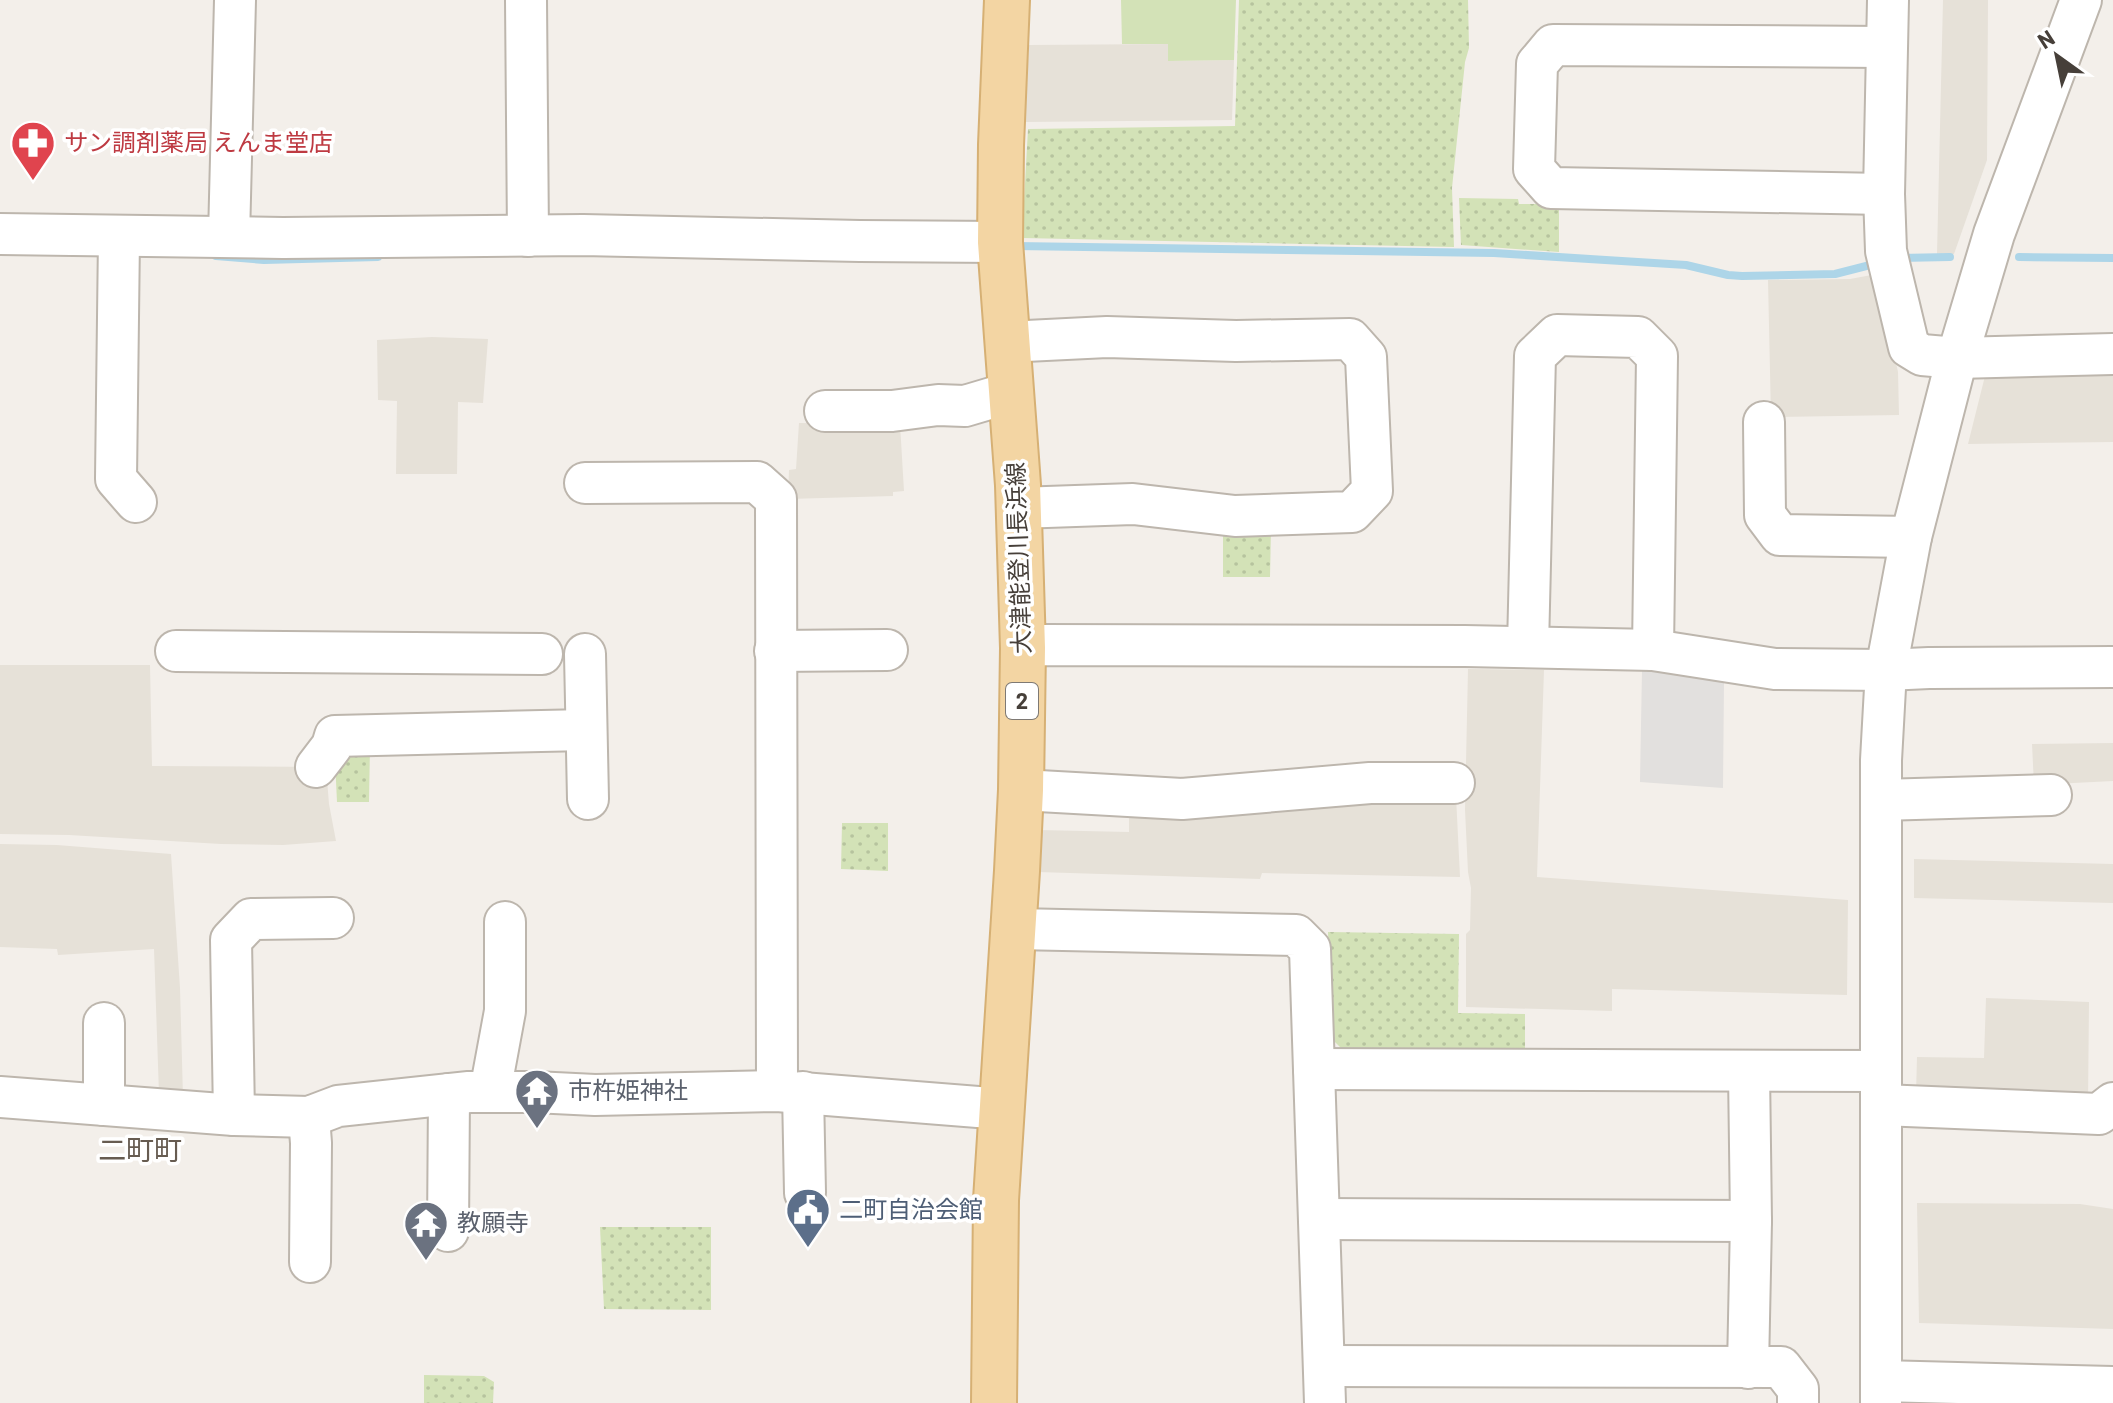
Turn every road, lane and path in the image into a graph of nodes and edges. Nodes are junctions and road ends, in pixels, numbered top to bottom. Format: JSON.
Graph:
{"nodes":[{"id":1,"x":235,"y":0,"type":"edge"},
{"id":2,"x":526,"y":0,"type":"edge"},
{"id":3,"x":1007,"y":0,"type":"edge"},
{"id":4,"x":1888,"y":0,"type":"edge"},
{"id":5,"x":2081,"y":0,"type":"edge"},
{"id":6,"x":1886,"y":47,"type":"junction"},
{"id":7,"x":1884,"y":194,"type":"junction"},
{"id":8,"x":0,"y":234,"type":"edge"},
{"id":9,"x":528,"y":236,"type":"junction"},
{"id":10,"x":119,"y":237,"type":"junction"},
{"id":11,"x":229,"y":237,"type":"junction"},
{"id":12,"x":1000,"y":242,"type":"junction"},
{"id":13,"x":1008,"y":342,"type":"junction"},
{"id":14,"x":2113,"y":354,"type":"edge"},
{"id":15,"x":1957,"y":358,"type":"junction"},
{"id":16,"x":1012,"y":392,"type":"junction"},
{"id":17,"x":825,"y":411,"type":"dead end"},
{"id":18,"x":1764,"y":422,"type":"dead end"},
{"id":19,"x":585,"y":483,"type":"dead end"},
{"id":20,"x":136,"y":502,"type":"dead end"},
{"id":21,"x":1018,"y":508,"type":"junction"},
{"id":22,"x":1911,"y":537,"type":"junction"},
{"id":23,"x":1528,"y":647,"type":"junction"},
{"id":24,"x":1023,"y":648,"type":"junction"},
{"id":25,"x":887,"y":650,"type":"dead end"},
{"id":26,"x":1653,"y":650,"type":"junction"},
{"id":27,"x":176,"y":651,"type":"dead end"},
{"id":28,"x":775,"y":651,"type":"junction"},
{"id":29,"x":542,"y":654,"type":"dead end"},
{"id":30,"x":585,"y":654,"type":"dead end"},
{"id":31,"x":2113,"y":667,"type":"edge"},
{"id":32,"x":1886,"y":670,"type":"junction"},
{"id":33,"x":586,"y":730,"type":"junction"},
{"id":34,"x":316,"y":767,"type":"dead end"},
{"id":35,"x":1454,"y":783,"type":"dead end"},
{"id":36,"x":1021,"y":790,"type":"junction"},
{"id":37,"x":2051,"y":795,"type":"dead end"},
{"id":38,"x":588,"y":799,"type":"dead end"},
{"id":39,"x":1881,"y":800,"type":"junction"},
{"id":40,"x":333,"y":918,"type":"dead end"},
{"id":41,"x":505,"y":922,"type":"dead end"},
{"id":42,"x":1013,"y":929,"type":"junction"},
{"id":43,"x":104,"y":1023,"type":"dead end"},
{"id":44,"x":1314,"y":1069,"type":"junction"},
{"id":45,"x":1749,"y":1071,"type":"junction"},
{"id":46,"x":1882,"y":1088,"type":"junction"},
{"id":47,"x":490,"y":1092,"type":"junction"},
{"id":48,"x":790,"y":1092,"type":"junction"},
{"id":49,"x":449,"y":1094,"type":"junction"},
{"id":50,"x":0,"y":1097,"type":"edge"},
{"id":51,"x":2113,"y":1103,"type":"edge"},
{"id":52,"x":104,"y":1105,"type":"junction"},
{"id":53,"x":1003,"y":1109,"type":"junction"},
{"id":54,"x":324,"y":1111,"type":"junction"},
{"id":55,"x":234,"y":1115,"type":"junction"},
{"id":56,"x":805,"y":1193,"type":"dead end"},
{"id":57,"x":1319,"y":1219,"type":"junction"},
{"id":58,"x":1751,"y":1221,"type":"junction"},
{"id":59,"x":448,"y":1231,"type":"dead end"},
{"id":60,"x":310,"y":1262,"type":"dead end"},
{"id":61,"x":1748,"y":1368,"type":"junction"},
{"id":62,"x":1325,"y":1384,"type":"edge"},
{"id":63,"x":2113,"y":1387,"type":"edge"},
{"id":64,"x":1881,"y":1392,"type":"edge"},
{"id":65,"x":994,"y":1403,"type":"edge"},
{"id":66,"x":1798,"y":1403,"type":"edge"}],
"edges":[{"from":1,"to":11,"type":"street"},
{"from":2,"to":9,"type":"street"},
{"from":3,"to":12,"type":"main road","name":"大津能登川長浜線","number":"2"},
{"from":4,"to":6,"type":"street"},
{"from":5,"to":15,"type":"street"},
{"from":6,"to":7,"type":"street"},
{"from":6,"to":7,"type":"street"},
{"from":7,"to":15,"type":"street"},
{"from":8,"to":10,"type":"street"},
{"from":9,"to":11,"type":"street"},
{"from":9,"to":12,"type":"street"},
{"from":10,"to":11,"type":"street"},
{"from":10,"to":20,"type":"street"},
{"from":12,"to":13,"type":"main road","name":"大津能登川長浜線","number":"2"},
{"from":13,"to":16,"type":"main road","name":"大津能登川長浜線","number":"2"},
{"from":13,"to":21,"type":"street"},
{"from":14,"to":15,"type":"street"},
{"from":15,"to":22,"type":"street"},
{"from":16,"to":17,"type":"street"},
{"from":16,"to":21,"type":"main road","name":"大津能登川長浜線","number":"2"},
{"from":18,"to":22,"type":"street"},
{"from":19,"to":28,"type":"street"},
{"from":21,"to":24,"type":"main road","name":"大津能登川長浜線","number":"2"},
{"from":22,"to":32,"type":"street"},
{"from":23,"to":24,"type":"street"},
{"from":23,"to":26,"type":"street"},
{"from":23,"to":26,"type":"street"},
{"from":24,"to":36,"type":"main road","name":"大津能登川長浜線","number":"2"},
{"from":25,"to":28,"type":"street"},
{"from":26,"to":32,"type":"street"},
{"from":27,"to":29,"type":"street"},
{"from":28,"to":48,"type":"street"},
{"from":30,"to":33,"type":"street"},
{"from":31,"to":32,"type":"street"},
{"from":32,"to":39,"type":"street"},
{"from":33,"to":34,"type":"street"},
{"from":33,"to":38,"type":"street"},
{"from":35,"to":36,"type":"street"},
{"from":36,"to":42,"type":"main road","name":"大津能登川長浜線","number":"2"},
{"from":37,"to":39,"type":"street"},
{"from":39,"to":46,"type":"street"},
{"from":40,"to":55,"type":"street"},
{"from":41,"to":47,"type":"street"},
{"from":42,"to":44,"type":"street"},
{"from":42,"to":53,"type":"main road","name":"大津能登川長浜線","number":"2"},
{"from":43,"to":52,"type":"street"},
{"from":44,"to":45,"type":"street"},
{"from":44,"to":57,"type":"street"},
{"from":45,"to":46,"type":"street"},
{"from":45,"to":58,"type":"street"},
{"from":46,"to":51,"type":"street"},
{"from":46,"to":64,"type":"street"},
{"from":47,"to":48,"type":"street"},
{"from":47,"to":49,"type":"street"},
{"from":48,"to":53,"type":"street"},
{"from":48,"to":56,"type":"street"},
{"from":49,"to":54,"type":"street"},
{"from":49,"to":59,"type":"street"},
{"from":50,"to":52,"type":"street"},
{"from":52,"to":55,"type":"street"},
{"from":53,"to":65,"type":"main road","name":"大津能登川長浜線","number":"2"},
{"from":54,"to":55,"type":"street"},
{"from":54,"to":60,"type":"street"},
{"from":57,"to":58,"type":"street"},
{"from":57,"to":62,"type":"street"},
{"from":58,"to":61,"type":"street"},
{"from":61,"to":62,"type":"street"},
{"from":61,"to":66,"type":"street"},
{"from":63,"to":64,"type":"street"}]}
